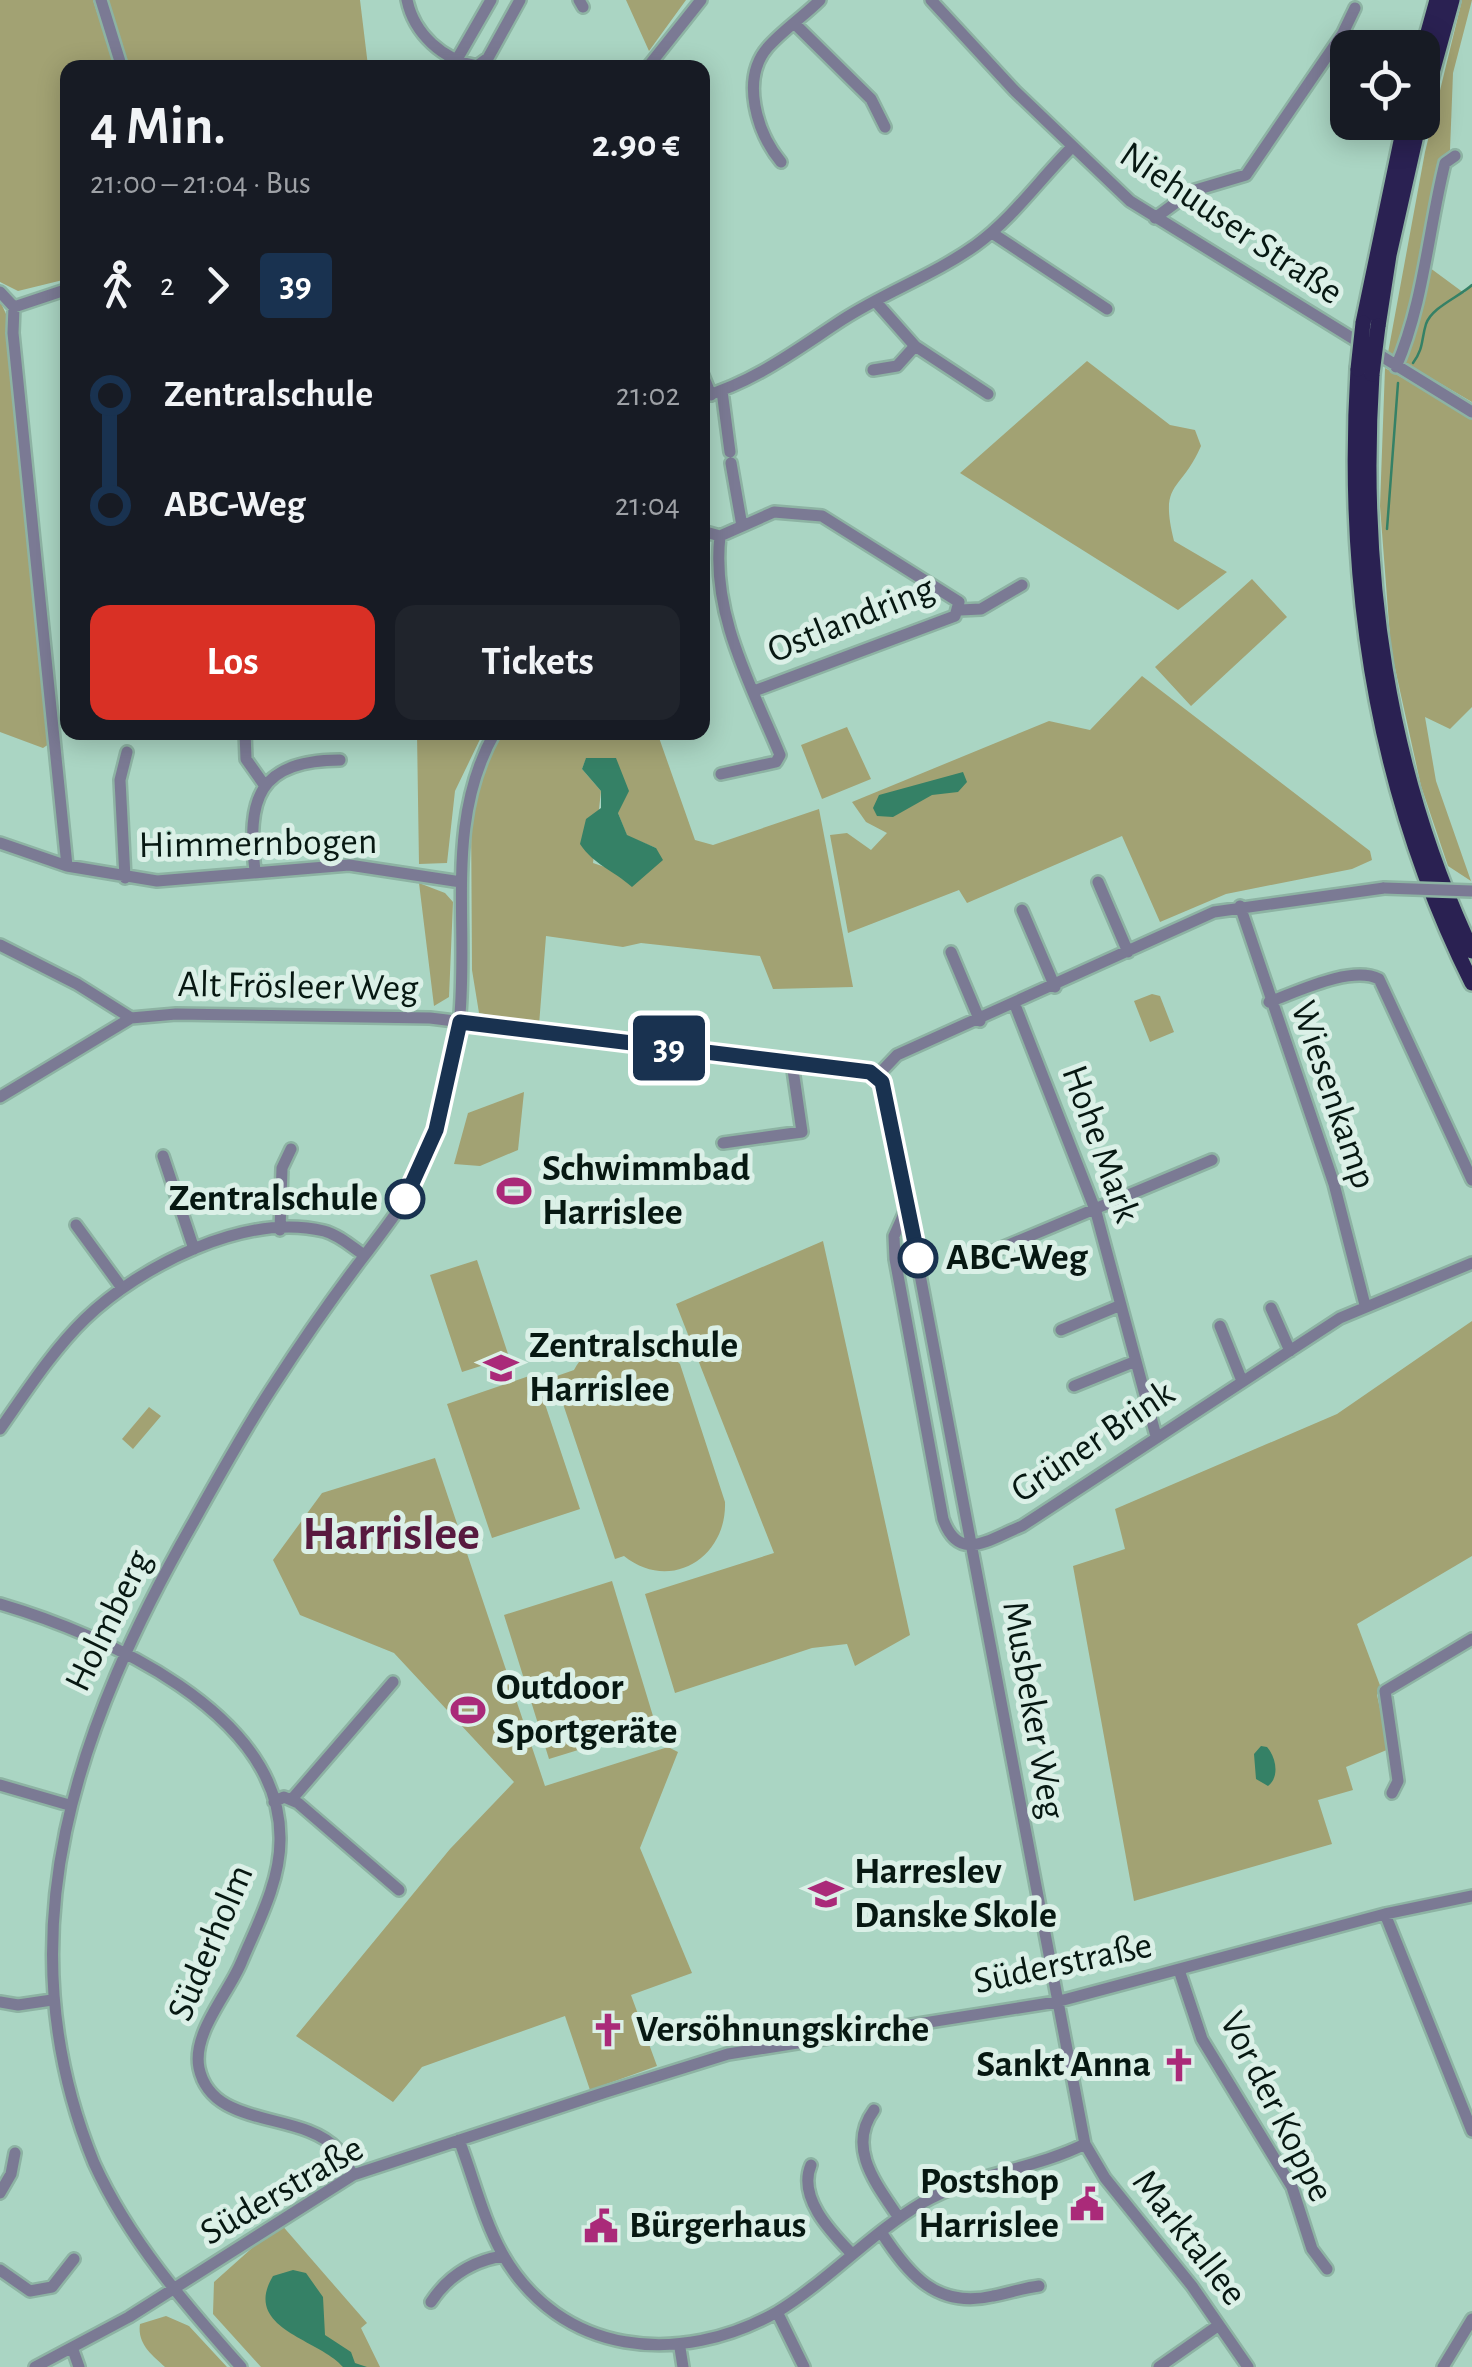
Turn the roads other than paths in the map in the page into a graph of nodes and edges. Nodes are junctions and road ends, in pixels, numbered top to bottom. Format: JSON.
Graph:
{"nodes":[{"id":1,"x":101,"y":0,"type":"edge"},
{"id":2,"x":407,"y":0,"type":"edge"},
{"id":3,"x":490,"y":0,"type":"edge"},
{"id":4,"x":520,"y":0,"type":"edge"},
{"id":5,"x":701,"y":0,"type":"edge"},
{"id":6,"x":820,"y":0,"type":"edge"},
{"id":7,"x":931,"y":0,"type":"edge"},
{"id":8,"x":1437,"y":0,"type":"edge"},
{"id":9,"x":1452,"y":0,"type":"edge"},
{"id":10,"x":1355,"y":8,"type":"dead end"},
{"id":11,"x":796,"y":25,"type":"junction"},
{"id":12,"x":1429,"y":30,"type":"edge"},
{"id":13,"x":1440,"y":44,"type":"edge"},
{"id":14,"x":120,"y":60,"type":"edge"},
{"id":15,"x":450,"y":60,"type":"edge"},
{"id":16,"x":456,"y":60,"type":"edge"},
{"id":17,"x":486,"y":60,"type":"edge"},
{"id":18,"x":653,"y":60,"type":"edge"},
{"id":19,"x":884,"y":127,"type":"dead end"},
{"id":20,"x":1402,"y":140,"type":"edge"},
{"id":21,"x":1415,"y":140,"type":"edge"},
{"id":22,"x":1072,"y":146,"type":"junction"},
{"id":23,"x":1455,"y":156,"type":"dead end"},
{"id":24,"x":781,"y":162,"type":"dead end"},
{"id":25,"x":1155,"y":218,"type":"junction"},
{"id":26,"x":992,"y":232,"type":"junction"},
{"id":27,"x":0,"y":292,"type":"edge"},
{"id":28,"x":60,"y":292,"type":"edge"},
{"id":29,"x":876,"y":302,"type":"junction"},
{"id":30,"x":14,"y":307,"type":"junction"},
{"id":31,"x":1107,"y":310,"type":"dead end"},
{"id":32,"x":1371,"y":324,"type":"junction"},
{"id":33,"x":915,"y":346,"type":"junction"},
{"id":34,"x":1396,"y":367,"type":"junction"},
{"id":35,"x":873,"y":370,"type":"dead end"},
{"id":36,"x":1365,"y":372,"type":"junction"},
{"id":37,"x":712,"y":394,"type":"edge"},
{"id":38,"x":988,"y":394,"type":"dead end"},
{"id":39,"x":1472,"y":412,"type":"edge"},
{"id":40,"x":742,"y":526,"type":"junction"},
{"id":41,"x":710,"y":534,"type":"edge"},
{"id":42,"x":720,"y":536,"type":"junction"},
{"id":43,"x":1022,"y":585,"type":"dead end"},
{"id":44,"x":960,"y":610,"type":"junction"},
{"id":45,"x":754,"y":691,"type":"junction"},
{"id":46,"x":245,"y":740,"type":"edge"},
{"id":47,"x":491,"y":740,"type":"edge"},
{"id":48,"x":127,"y":752,"type":"dead end"},
{"id":49,"x":340,"y":760,"type":"dead end"},
{"id":50,"x":721,"y":774,"type":"dead end"},
{"id":51,"x":265,"y":786,"type":"junction"},
{"id":52,"x":0,"y":843,"type":"edge"},
{"id":53,"x":67,"y":866,"type":"junction"},
{"id":54,"x":256,"y":871,"type":"junction"},
{"id":55,"x":125,"y":878,"type":"junction"},
{"id":56,"x":461,"y":882,"type":"junction"},
{"id":57,"x":1098,"y":882,"type":"dead end"},
{"id":58,"x":1472,"y":890,"type":"edge"},
{"id":59,"x":1240,"y":906,"type":"junction"},
{"id":60,"x":1022,"y":910,"type":"dead end"},
{"id":61,"x":0,"y":945,"type":"edge"},
{"id":62,"x":951,"y":952,"type":"dead end"},
{"id":63,"x":1128,"y":952,"type":"junction"},
{"id":64,"x":1472,"y":952,"type":"edge"},
{"id":65,"x":1472,"y":983,"type":"edge"},
{"id":66,"x":1055,"y":987,"type":"junction"},
{"id":67,"x":1270,"y":1002,"type":"junction"},
{"id":68,"x":1015,"y":1005,"type":"junction"},
{"id":69,"x":131,"y":1018,"type":"junction"},
{"id":70,"x":980,"y":1021,"type":"junction"},
{"id":71,"x":460,"y":1022,"type":"junction"},
{"id":72,"x":792,"y":1063,"type":"junction"},
{"id":73,"x":877,"y":1076,"type":"junction"},
{"id":74,"x":0,"y":1097,"type":"edge"},
{"id":75,"x":724,"y":1144,"type":"dead end"},
{"id":76,"x":291,"y":1148,"type":"dead end"},
{"id":77,"x":164,"y":1156,"type":"dead end"},
{"id":78,"x":1212,"y":1160,"type":"dead end"},
{"id":79,"x":1472,"y":1180,"type":"edge"},
{"id":80,"x":908,"y":1205,"type":"junction"},
{"id":81,"x":1096,"y":1212,"type":"junction"},
{"id":82,"x":76,"y":1225,"type":"dead end"},
{"id":83,"x":280,"y":1230,"type":"junction"},
{"id":84,"x":194,"y":1249,"type":"junction"},
{"id":85,"x":987,"y":1254,"type":"dead end"},
{"id":86,"x":364,"y":1255,"type":"junction"},
{"id":87,"x":1472,"y":1264,"type":"edge"},
{"id":88,"x":122,"y":1288,"type":"junction"},
{"id":89,"x":1121,"y":1305,"type":"junction"},
{"id":90,"x":1365,"y":1305,"type":"junction"},
{"id":91,"x":1271,"y":1308,"type":"dead end"},
{"id":92,"x":1220,"y":1326,"type":"dead end"},
{"id":93,"x":1061,"y":1330,"type":"dead end"},
{"id":94,"x":1290,"y":1351,"type":"junction"},
{"id":95,"x":1136,"y":1361,"type":"junction"},
{"id":96,"x":1242,"y":1381,"type":"junction"},
{"id":97,"x":1074,"y":1386,"type":"dead end"},
{"id":98,"x":0,"y":1429,"type":"edge"},
{"id":99,"x":1156,"y":1436,"type":"junction"},
{"id":100,"x":973,"y":1546,"type":"junction"},
{"id":101,"x":0,"y":1604,"type":"edge"},
{"id":102,"x":1472,"y":1639,"type":"edge"},
{"id":103,"x":123,"y":1649,"type":"junction"},
{"id":104,"x":392,"y":1682,"type":"dead end"},
{"id":105,"x":0,"y":1786,"type":"edge"},
{"id":106,"x":1392,"y":1793,"type":"dead end"},
{"id":107,"x":292,"y":1799,"type":"junction"},
{"id":108,"x":274,"y":1802,"type":"junction"},
{"id":109,"x":69,"y":1805,"type":"junction"},
{"id":110,"x":399,"y":1890,"type":"dead end"},
{"id":111,"x":1472,"y":1896,"type":"edge"},
{"id":112,"x":1385,"y":1914,"type":"junction"},
{"id":113,"x":1179,"y":1970,"type":"junction"},
{"id":114,"x":52,"y":2000,"type":"junction"},
{"id":115,"x":0,"y":2002,"type":"edge"},
{"id":116,"x":1056,"y":2002,"type":"junction"},
{"id":117,"x":874,"y":2110,"type":"dead end"},
{"id":118,"x":1472,"y":2131,"type":"edge"},
{"id":119,"x":458,"y":2140,"type":"junction"},
{"id":120,"x":1085,"y":2144,"type":"junction"},
{"id":121,"x":15,"y":2153,"type":"dead end"},
{"id":122,"x":812,"y":2166,"type":"dead end"},
{"id":123,"x":352,"y":2176,"type":"junction"},
{"id":124,"x":0,"y":2192,"type":"edge"},
{"id":125,"x":899,"y":2218,"type":"junction"},
{"id":126,"x":881,"y":2232,"type":"junction"},
{"id":127,"x":852,"y":2254,"type":"junction"},
{"id":128,"x":503,"y":2256,"type":"junction"},
{"id":129,"x":74,"y":2259,"type":"dead end"},
{"id":130,"x":1328,"y":2269,"type":"dead end"},
{"id":131,"x":0,"y":2270,"type":"edge"},
{"id":132,"x":1039,"y":2286,"type":"dead end"},
{"id":133,"x":172,"y":2290,"type":"junction"},
{"id":134,"x":431,"y":2302,"type":"dead end"},
{"id":135,"x":777,"y":2312,"type":"junction"},
{"id":136,"x":1472,"y":2319,"type":"edge"},
{"id":137,"x":1219,"y":2325,"type":"junction"},
{"id":138,"x":680,"y":2348,"type":"junction"},
{"id":139,"x":72,"y":2350,"type":"junction"},
{"id":140,"x":35,"y":2367,"type":"edge"},
{"id":141,"x":80,"y":2367,"type":"edge"},
{"id":142,"x":241,"y":2367,"type":"edge"},
{"id":143,"x":684,"y":2367,"type":"edge"},
{"id":144,"x":804,"y":2367,"type":"edge"},
{"id":145,"x":1159,"y":2367,"type":"edge"},
{"id":146,"x":1248,"y":2367,"type":"edge"},
{"id":147,"x":1443,"y":2367,"type":"edge"}],
"edges":[{"from":1,"to":14,"type":"street"},
{"from":2,"to":15,"type":"street"},
{"from":3,"to":16,"type":"street"},
{"from":4,"to":17,"type":"street"},
{"from":5,"to":18,"type":"street"},
{"from":6,"to":11,"type":"street"},
{"from":7,"to":22,"type":"street","name":"Niehuuser Straße"},
{"from":8,"to":12,"type":"highway"},
{"from":9,"to":13,"type":"highway"},
{"from":10,"to":25,"type":"street"},
{"from":11,"to":19,"type":"street"},
{"from":11,"to":24,"type":"street"},
{"from":20,"to":32,"type":"highway"},
{"from":21,"to":32,"type":"highway"},
{"from":22,"to":25,"type":"street","name":"Niehuuser Straße"},
{"from":22,"to":26,"type":"street"},
{"from":23,"to":34,"type":"street"},
{"from":25,"to":34,"type":"street","name":"Niehuuser Straße"},
{"from":26,"to":29,"type":"street"},
{"from":26,"to":31,"type":"street"},
{"from":27,"to":30,"type":"street"},
{"from":28,"to":30,"type":"street"},
{"from":29,"to":33,"type":"street"},
{"from":29,"to":37,"type":"street"},
{"from":30,"to":53,"type":"street"},
{"from":32,"to":36,"type":"highway","bridge":true},
{"from":33,"to":35,"type":"street"},
{"from":33,"to":38,"type":"street"},
{"from":34,"to":39,"type":"street","name":"Niehuuser Straße"},
{"from":36,"to":64,"type":"highway"},
{"from":36,"to":65,"type":"highway"},
{"from":37,"to":40,"type":"street"},
{"from":40,"to":42,"type":"street","name":"Ostlandring"},
{"from":40,"to":44,"type":"street","name":"Ostlandring"},
{"from":41,"to":42,"type":"street"},
{"from":42,"to":45,"type":"street","name":"Ostlandring"},
{"from":43,"to":44,"type":"street"},
{"from":44,"to":45,"type":"street","name":"Ostlandring"},
{"from":45,"to":50,"type":"street","name":"Ostlandring"},
{"from":46,"to":51,"type":"street"},
{"from":47,"to":56,"type":"street","name":"Holmberg"},
{"from":48,"to":55,"type":"street"},
{"from":49,"to":51,"type":"street"},
{"from":51,"to":54,"type":"street"},
{"from":52,"to":53,"type":"street","name":"Himmernbogen"},
{"from":53,"to":55,"type":"street","name":"Himmernbogen"},
{"from":54,"to":55,"type":"street","name":"Himmernbogen"},
{"from":54,"to":56,"type":"street","name":"Himmernbogen"},
{"from":56,"to":71,"type":"street","name":"Holmberg"},
{"from":57,"to":63,"type":"street"},
{"from":58,"to":59,"type":"street","bridge":true},
{"from":59,"to":63,"type":"street"},
{"from":59,"to":67,"type":"street","name":"Wiesenkamp"},
{"from":60,"to":66,"type":"street"},
{"from":61,"to":69,"type":"street","name":"Alt Frösleer Weg"},
{"from":62,"to":70,"type":"street"},
{"from":63,"to":66,"type":"street"},
{"from":66,"to":68,"type":"street"},
{"from":67,"to":79,"type":"street"},
{"from":67,"to":90,"type":"street","name":"Wiesenkamp"},
{"from":68,"to":70,"type":"street"},
{"from":68,"to":81,"type":"street","name":"Hohe Mark"},
{"from":69,"to":71,"type":"street","name":"Alt Frösleer Weg"},
{"from":69,"to":74,"type":"street"},
{"from":70,"to":73,"type":"street"},
{"from":71,"to":72,"type":"street","name":"Alt Frösleer Weg"},
{"from":71,"to":86,"type":"street","name":"Holmberg"},
{"from":72,"to":73,"type":"street","name":"Alt Frösleer Weg"},
{"from":72,"to":75,"type":"street"},
{"from":73,"to":80,"type":"street","name":"Musbeker Weg"},
{"from":76,"to":83,"type":"street"},
{"from":77,"to":84,"type":"street"},
{"from":78,"to":81,"type":"street"},
{"from":80,"to":100,"type":"street","name":"Musbeker Weg"},
{"from":80,"to":100,"type":"street","name":"Musbeker Weg"},
{"from":81,"to":85,"type":"street"},
{"from":81,"to":89,"type":"street","name":"Hohe Mark"},
{"from":82,"to":88,"type":"street"},
{"from":83,"to":84,"type":"street"},
{"from":83,"to":86,"type":"street"},
{"from":84,"to":88,"type":"street"},
{"from":86,"to":103,"type":"street","name":"Holmberg"},
{"from":87,"to":90,"type":"street","name":"Grüner Brink"},
{"from":88,"to":98,"type":"street"},
{"from":89,"to":93,"type":"street"},
{"from":89,"to":95,"type":"street","name":"Hohe Mark"},
{"from":90,"to":94,"type":"street","name":"Grüner Brink"},
{"from":91,"to":94,"type":"street"},
{"from":92,"to":96,"type":"street"},
{"from":94,"to":96,"type":"street","name":"Grüner Brink"},
{"from":95,"to":97,"type":"street"},
{"from":95,"to":99,"type":"street","name":"Hohe Mark"},
{"from":96,"to":99,"type":"street","name":"Grüner Brink"},
{"from":99,"to":100,"type":"street","name":"Grüner Brink"},
{"from":100,"to":116,"type":"street","name":"Musbeker Weg"},
{"from":101,"to":103,"type":"street","name":"Süderholm"},
{"from":102,"to":106,"type":"street"},
{"from":103,"to":108,"type":"street","name":"Süderholm"},
{"from":103,"to":109,"type":"street","name":"Holmberg"},
{"from":104,"to":107,"type":"street"},
{"from":105,"to":109,"type":"street"},
{"from":107,"to":108,"type":"street"},
{"from":107,"to":110,"type":"street"},
{"from":108,"to":123,"type":"street","name":"Süderholm"},
{"from":109,"to":114,"type":"street","name":"Holmberg"},
{"from":111,"to":112,"type":"street","name":"Süderstraße"},
{"from":112,"to":113,"type":"street","name":"Süderstraße"},
{"from":112,"to":118,"type":"street"},
{"from":113,"to":116,"type":"street","name":"Süderstraße"},
{"from":113,"to":130,"type":"street","name":"Vor der Koppe"},
{"from":114,"to":115,"type":"street"},
{"from":114,"to":133,"type":"street","name":"Holmberg"},
{"from":116,"to":119,"type":"street","name":"Süderstraße"},
{"from":116,"to":120,"type":"street","name":"Musbeker Weg"},
{"from":117,"to":125,"type":"street"},
{"from":119,"to":123,"type":"street","name":"Süderstraße"},
{"from":119,"to":128,"type":"street"},
{"from":120,"to":125,"type":"street"},
{"from":120,"to":137,"type":"street","name":"Marktallee"},
{"from":121,"to":124,"type":"street"},
{"from":122,"to":127,"type":"street"},
{"from":123,"to":133,"type":"street","name":"Süderstraße"},
{"from":125,"to":126,"type":"street"},
{"from":126,"to":127,"type":"street"},
{"from":126,"to":132,"type":"street"},
{"from":127,"to":135,"type":"street"},
{"from":128,"to":134,"type":"street"},
{"from":128,"to":138,"type":"street"},
{"from":129,"to":131,"type":"street"},
{"from":133,"to":139,"type":"street","name":"Süderstraße"},
{"from":133,"to":142,"type":"street","name":"Holmberg"},
{"from":135,"to":138,"type":"street"},
{"from":135,"to":144,"type":"street"},
{"from":136,"to":147,"type":"street"},
{"from":137,"to":145,"type":"street"},
{"from":137,"to":146,"type":"street","name":"Marktallee"},
{"from":138,"to":143,"type":"street"},
{"from":139,"to":140,"type":"street","name":"Süderstraße"},
{"from":139,"to":141,"type":"street"}]}
